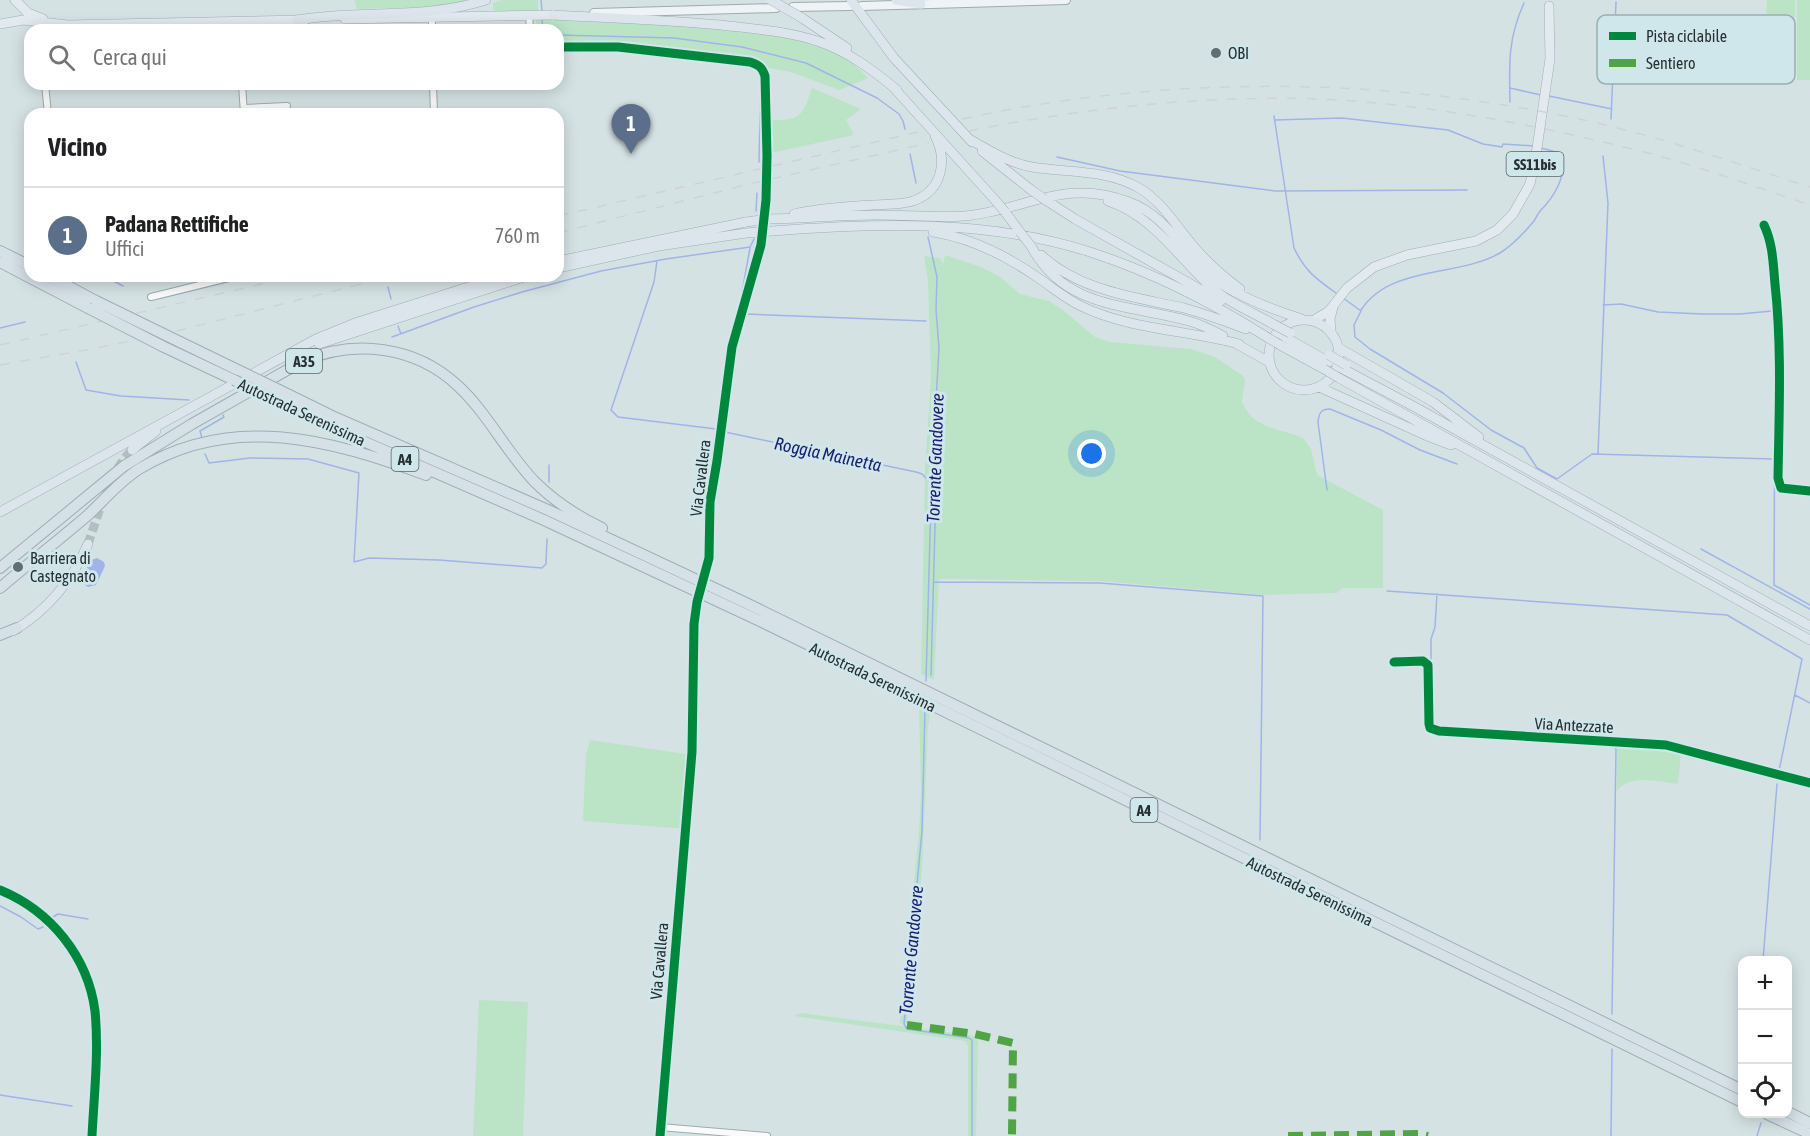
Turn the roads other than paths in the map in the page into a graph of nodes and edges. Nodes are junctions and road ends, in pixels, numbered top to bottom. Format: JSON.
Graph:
{"nodes":[{"id":1,"x":486,"y":0,"type":"edge"},
{"id":2,"x":896,"y":0,"type":"edge"},
{"id":3,"x":1051,"y":0,"type":"edge"},
{"id":4,"x":1066,"y":0,"type":"edge"},
{"id":5,"x":852,"y":2,"type":"edge"},
{"id":6,"x":17,"y":4,"type":"edge"},
{"id":7,"x":774,"y":4,"type":"edge"},
{"id":8,"x":921,"y":4,"type":"junction"},
{"id":9,"x":862,"y":6,"type":"dead end"},
{"id":10,"x":1549,"y":6,"type":"dead end"},
{"id":11,"x":793,"y":7,"type":"dead end"},
{"id":12,"x":529,"y":15,"type":"junction"},
{"id":13,"x":553,"y":15,"type":"junction"},
{"id":14,"x":431,"y":17,"type":"junction"},
{"id":15,"x":14,"y":20,"type":"junction"},
{"id":16,"x":297,"y":21,"type":"junction"},
{"id":17,"x":0,"y":24,"type":"edge"},
{"id":18,"x":31,"y":24,"type":"edge"},
{"id":19,"x":38,"y":24,"type":"edge"},
{"id":20,"x":64,"y":24,"type":"edge"},
{"id":21,"x":260,"y":24,"type":"edge"},
{"id":22,"x":432,"y":24,"type":"edge"},
{"id":23,"x":530,"y":24,"type":"edge"},
{"id":24,"x":564,"y":47,"type":"edge"},
{"id":25,"x":46,"y":90,"type":"edge"},
{"id":26,"x":242,"y":90,"type":"edge"},
{"id":27,"x":433,"y":90,"type":"edge"},
{"id":28,"x":897,"y":90,"type":"junction"},
{"id":29,"x":279,"y":106,"type":"joint"},
{"id":30,"x":287,"y":106,"type":"dead end"},
{"id":31,"x":47,"y":108,"type":"edge"},
{"id":32,"x":244,"y":108,"type":"edge"},
{"id":33,"x":265,"y":108,"type":"edge"},
{"id":34,"x":434,"y":108,"type":"edge"},
{"id":35,"x":924,"y":119,"type":"junction"},
{"id":36,"x":969,"y":139,"type":"junction"},
{"id":37,"x":1054,"y":195,"type":"junction"},
{"id":38,"x":769,"y":219,"type":"junction"},
{"id":39,"x":1764,"y":225,"type":"dead end"},
{"id":40,"x":880,"y":226,"type":"junction"},
{"id":41,"x":1031,"y":246,"type":"junction"},
{"id":42,"x":0,"y":250,"type":"edge"},
{"id":43,"x":564,"y":260,"type":"edge"},
{"id":44,"x":0,"y":262,"type":"edge"},
{"id":45,"x":24,"y":263,"type":"edge"},
{"id":46,"x":564,"y":267,"type":"edge"},
{"id":47,"x":24,"y":273,"type":"edge"},
{"id":48,"x":44,"y":282,"type":"edge"},
{"id":49,"x":58,"y":282,"type":"edge"},
{"id":50,"x":212,"y":282,"type":"edge"},
{"id":51,"x":484,"y":282,"type":"edge"},
{"id":52,"x":509,"y":282,"type":"edge"},
{"id":53,"x":151,"y":297,"type":"dead end"},
{"id":54,"x":1256,"y":301,"type":"junction"},
{"id":55,"x":92,"y":304,"type":"junction"},
{"id":56,"x":1333,"y":307,"type":"junction"},
{"id":57,"x":1302,"y":319,"type":"junction"},
{"id":58,"x":1314,"y":320,"type":"junction"},
{"id":59,"x":1269,"y":329,"type":"junction"},
{"id":60,"x":1331,"y":332,"type":"junction"},
{"id":61,"x":1239,"y":344,"type":"junction"},
{"id":62,"x":1339,"y":348,"type":"junction"},
{"id":63,"x":1269,"y":362,"type":"junction"},
{"id":64,"x":1343,"y":371,"type":"junction"},
{"id":65,"x":1319,"y":387,"type":"junction"},
{"id":66,"x":132,"y":450,"type":"tunnel mouth"},
{"id":67,"x":1478,"y":454,"type":"junction"},
{"id":68,"x":1541,"y":478,"type":"junction"},
{"id":69,"x":1810,"y":491,"type":"edge"},
{"id":70,"x":0,"y":512,"type":"edge"},
{"id":71,"x":544,"y":520,"type":"junction"},
{"id":72,"x":88,"y":544,"type":"tunnel mouth"},
{"id":73,"x":0,"y":568,"type":"edge"},
{"id":74,"x":0,"y":588,"type":"edge"},
{"id":75,"x":746,"y":603,"type":"junction"},
{"id":76,"x":1810,"y":626,"type":"edge"},
{"id":77,"x":17,"y":628,"type":"joint"},
{"id":78,"x":0,"y":636,"type":"edge"},
{"id":79,"x":1810,"y":640,"type":"edge"},
{"id":80,"x":1394,"y":662,"type":"dead end"},
{"id":81,"x":1810,"y":783,"type":"edge"},
{"id":82,"x":0,"y":890,"type":"edge"},
{"id":83,"x":1738,"y":1088,"type":"edge"},
{"id":84,"x":1738,"y":1100,"type":"edge"},
{"id":85,"x":1792,"y":1114,"type":"edge"},
{"id":86,"x":1777,"y":1118,"type":"edge"},
{"id":87,"x":1810,"y":1123,"type":"edge"},
{"id":88,"x":660,"y":1127,"type":"junction"},
{"id":89,"x":1810,"y":1134,"type":"edge"},
{"id":90,"x":92,"y":1136,"type":"edge"},
{"id":91,"x":660,"y":1136,"type":"edge"},
{"id":92,"x":767,"y":1136,"type":"edge"}],
"edges":[{"from":1,"to":16,"type":"highway"},
{"from":2,"to":8,"type":"highway"},
{"from":3,"to":4,"type":"main road"},
{"from":3,"to":8,"type":"main road"},
{"from":5,"to":11,"type":"main road"},
{"from":5,"to":36,"type":"highway"},
{"from":6,"to":15,"type":"main road"},
{"from":6,"to":19,"type":"main road"},
{"from":6,"to":20,"type":"main road"},
{"from":7,"to":13,"type":"main road"},
{"from":7,"to":28,"type":"highway","bridge":true},
{"from":8,"to":9,"type":"main road"},
{"from":10,"to":56,"type":"main road","number":"SS11bis"},
{"from":12,"to":13,"type":"main road"},
{"from":12,"to":14,"type":"main road"},
{"from":12,"to":23,"type":"street"},
{"from":13,"to":28,"type":"highway"},
{"from":14,"to":16,"type":"main road"},
{"from":14,"to":22,"type":"street"},
{"from":15,"to":17,"type":"main road"},
{"from":15,"to":18,"type":"main road"},
{"from":16,"to":21,"type":"main road"},
{"from":24,"to":88,"type":"street","name":"Via Cavallera","bridge":true},
{"from":25,"to":31,"type":"street"},
{"from":26,"to":32,"type":"street"},
{"from":27,"to":34,"type":"street"},
{"from":28,"to":35,"type":"highway"},
{"from":29,"to":30,"type":"street"},
{"from":29,"to":33,"type":"street"},
{"from":35,"to":38,"type":"highway"},
{"from":35,"to":41,"type":"highway","bridge":true},
{"from":36,"to":54,"type":"highway"},
{"from":36,"to":59,"type":"highway","bridge":true},
{"from":37,"to":38,"type":"highway"},
{"from":37,"to":54,"type":"highway"},
{"from":37,"to":59,"type":"highway"},
{"from":38,"to":43,"type":"highway","bridge":true},
{"from":39,"to":69,"type":"street"},
{"from":40,"to":46,"type":"highway","bridge":true},
{"from":40,"to":59,"type":"highway"},
{"from":40,"to":61,"type":"highway"},
{"from":41,"to":59,"type":"highway"},
{"from":41,"to":61,"type":"highway"},
{"from":42,"to":45,"type":"highway"},
{"from":44,"to":47,"type":"highway","name":"Autostrada Serenissima","number":"A4"},
{"from":48,"to":55,"type":"highway","name":"Autostrada Serenissima","number":"A4"},
{"from":49,"to":55,"type":"highway","name":"Autostrada Serenissima","number":"A4"},
{"from":50,"to":53,"type":"street"},
{"from":51,"to":70,"type":"highway"},
{"from":52,"to":66,"type":"highway"},
{"from":54,"to":57,"type":"highway"},
{"from":55,"to":71,"type":"highway","name":"Autostrada Serenissima","number":"A4","bridge":true},
{"from":55,"to":75,"type":"highway","name":"Autostrada Serenissima","number":"A4","bridge":true},
{"from":56,"to":58,"type":"main road","number":"SS11bis"},
{"from":56,"to":60,"type":"main road"},
{"from":57,"to":58,"type":"highway"},
{"from":57,"to":63,"type":"highway"},
{"from":58,"to":60,"type":"highway"},
{"from":59,"to":64,"type":"highway"},
{"from":60,"to":62,"type":"highway"},
{"from":61,"to":63,"type":"highway"},
{"from":62,"to":65,"type":"highway"},
{"from":62,"to":68,"type":"highway"},
{"from":63,"to":65,"type":"highway"},
{"from":64,"to":67,"type":"highway"},
{"from":64,"to":68,"type":"highway"},
{"from":65,"to":67,"type":"highway"},
{"from":67,"to":79,"type":"highway"},
{"from":68,"to":76,"type":"highway"},
{"from":71,"to":74,"type":"highway"},
{"from":71,"to":84,"type":"highway","name":"Autostrada Serenissima","number":"A4"},
{"from":72,"to":77,"type":"highway"},
{"from":73,"to":75,"type":"highway","number":"A35"},
{"from":75,"to":83,"type":"highway","name":"Autostrada Serenissima","number":"A4"},
{"from":77,"to":78,"type":"highway"},
{"from":80,"to":81,"type":"street","name":"Via Antezzate"},
{"from":82,"to":90,"type":"street"},
{"from":85,"to":87,"type":"highway"},
{"from":86,"to":89,"type":"highway"},
{"from":88,"to":91,"type":"street","name":"Via Cavallera"},
{"from":88,"to":92,"type":"street"}]}
